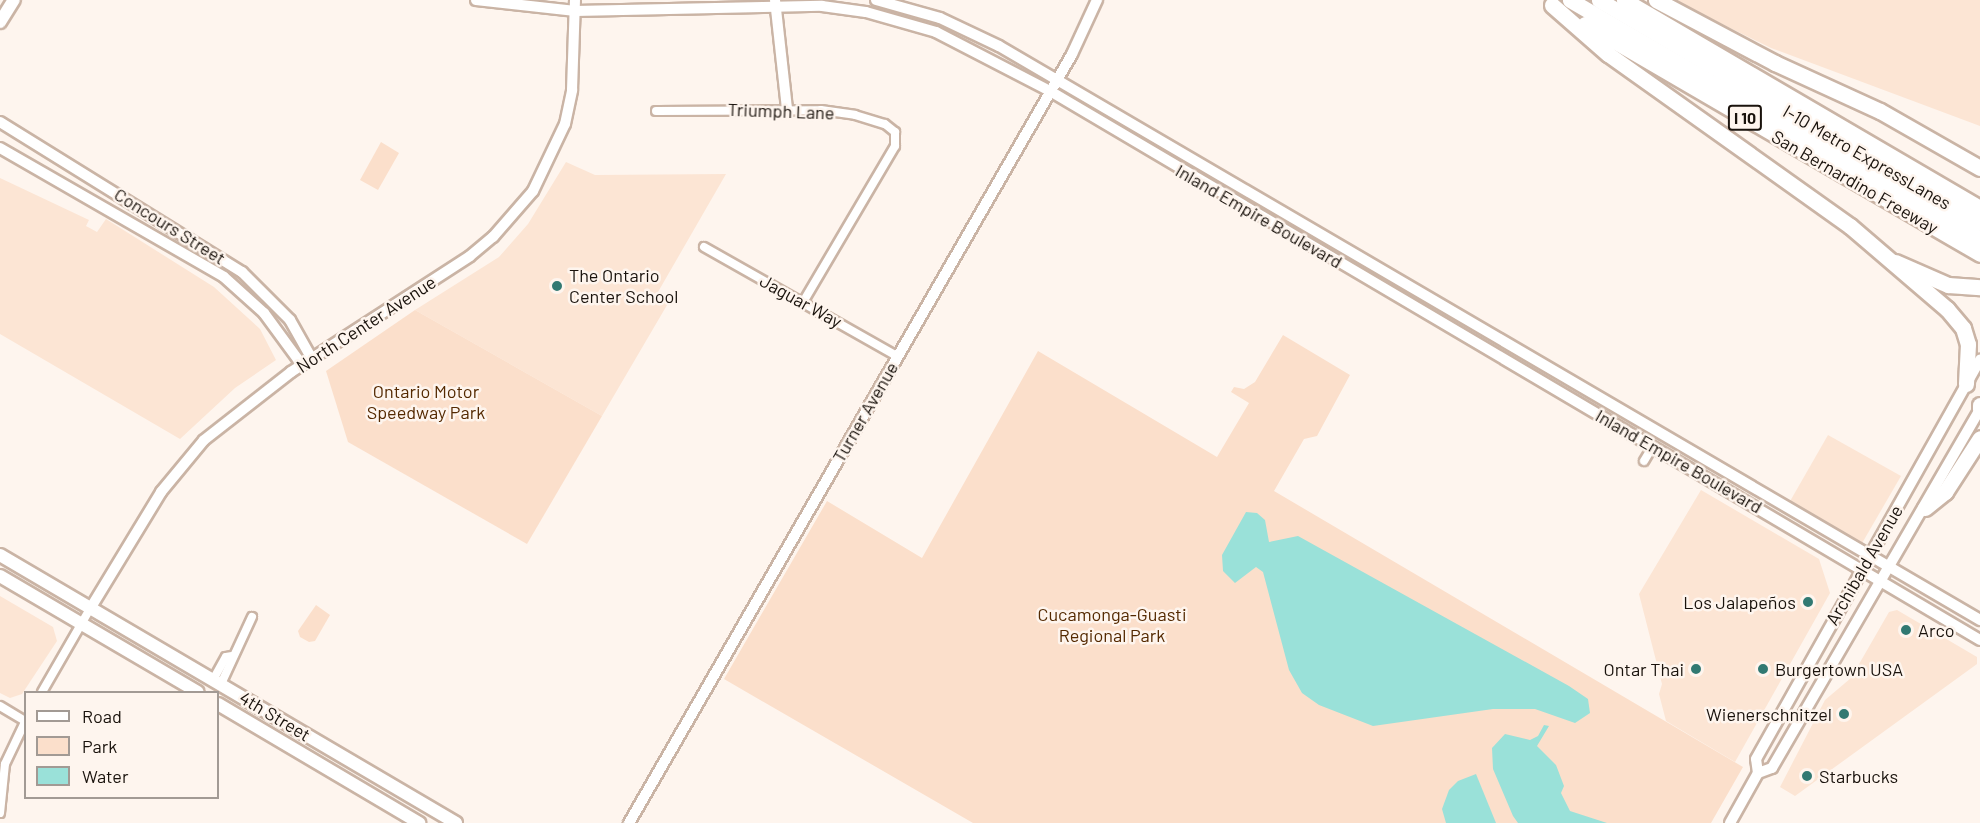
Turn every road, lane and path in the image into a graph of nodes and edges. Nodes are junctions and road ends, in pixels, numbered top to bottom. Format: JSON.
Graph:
{"nodes":[{"id":1,"x":14,"y":0,"type":"edge"},
{"id":2,"x":476,"y":0,"type":"edge"},
{"id":3,"x":876,"y":0,"type":"edge"},
{"id":4,"x":1096,"y":0,"type":"edge"},
{"id":5,"x":1570,"y":0,"type":"edge"},
{"id":6,"x":1599,"y":0,"type":"edge"},
{"id":7,"x":1624,"y":0,"type":"edge"},
{"id":8,"x":1656,"y":0,"type":"edge"},
{"id":9,"x":775,"y":3,"type":"edge"},
{"id":10,"x":1548,"y":3,"type":"edge"},
{"id":11,"x":575,"y":5,"type":"edge"},
{"id":12,"x":0,"y":22,"type":"edge"},
{"id":13,"x":1056,"y":80,"type":"junction"},
{"id":14,"x":1050,"y":92,"type":"junction"},
{"id":15,"x":787,"y":108,"type":"junction"},
{"id":16,"x":656,"y":111,"type":"dead end"},
{"id":17,"x":0,"y":122,"type":"edge"},
{"id":18,"x":1913,"y":129,"type":"junction"},
{"id":19,"x":0,"y":148,"type":"edge"},
{"id":20,"x":1980,"y":155,"type":"edge"},
{"id":21,"x":1980,"y":168,"type":"edge"},
{"id":22,"x":1980,"y":208,"type":"edge"},
{"id":23,"x":1980,"y":223,"type":"edge"},
{"id":24,"x":1938,"y":230,"type":"junction"},
{"id":25,"x":1980,"y":239,"type":"edge"},
{"id":26,"x":704,"y":247,"type":"dead end"},
{"id":27,"x":1980,"y":254,"type":"edge"},
{"id":28,"x":1895,"y":262,"type":"junction"},
{"id":29,"x":1980,"y":264,"type":"edge"},
{"id":30,"x":1980,"y":287,"type":"edge"},
{"id":31,"x":803,"y":302,"type":"junction"},
{"id":32,"x":897,"y":356,"type":"junction"},
{"id":33,"x":312,"y":359,"type":"junction"},
{"id":34,"x":1980,"y":360,"type":"edge"},
{"id":35,"x":302,"y":365,"type":"junction"},
{"id":36,"x":1966,"y":384,"type":"junction"},
{"id":37,"x":1980,"y":408,"type":"edge"},
{"id":38,"x":1980,"y":438,"type":"edge"},
{"id":39,"x":1653,"y":446,"type":"junction"},
{"id":40,"x":1644,"y":461,"type":"dead end"},
{"id":41,"x":1925,"y":508,"type":"junction"},
{"id":42,"x":0,"y":555,"type":"edge"},
{"id":43,"x":1868,"y":556,"type":"junction"},
{"id":44,"x":1889,"y":568,"type":"junction"},
{"id":45,"x":1861,"y":569,"type":"junction"},
{"id":46,"x":0,"y":576,"type":"edge"},
{"id":47,"x":1882,"y":581,"type":"junction"},
{"id":48,"x":90,"y":609,"type":"junction"},
{"id":49,"x":252,"y":617,"type":"dead end"},
{"id":50,"x":1980,"y":620,"type":"edge"},
{"id":51,"x":82,"y":623,"type":"junction"},
{"id":52,"x":1980,"y":640,"type":"edge"},
{"id":53,"x":217,"y":682,"type":"junction"},
{"id":54,"x":43,"y":691,"type":"edge"},
{"id":55,"x":195,"y":691,"type":"edge"},
{"id":56,"x":219,"y":705,"type":"edge"},
{"id":57,"x":0,"y":706,"type":"edge"},
{"id":58,"x":24,"y":719,"type":"edge"},
{"id":59,"x":24,"y":722,"type":"edge"},
{"id":60,"x":1758,"y":773,"type":"junction"},
{"id":61,"x":0,"y":813,"type":"edge"},
{"id":62,"x":420,"y":823,"type":"edge"},
{"id":63,"x":456,"y":823,"type":"edge"},
{"id":64,"x":629,"y":823,"type":"edge"},
{"id":65,"x":1730,"y":823,"type":"edge"}],
"edges":[{"from":1,"to":12,"type":"main road"},
{"from":2,"to":11,"type":"main road","name":"Inland Empire Boulevard"},
{"from":3,"to":13,"type":"main road","name":"Inland Empire Boulevard"},
{"from":4,"to":13,"type":"main road","name":"Turner Avenue"},
{"from":5,"to":25,"type":"highway","name":"I-10 Metro ExpressLanes"},
{"from":6,"to":23,"type":"highway","name":"I-10 Metro ExpressLanes"},
{"from":7,"to":22,"type":"highway","number":"I 10"},
{"from":8,"to":18,"type":"highway"},
{"from":9,"to":11,"type":"main road","name":"Inland Empire Boulevard"},
{"from":9,"to":14,"type":"main road","name":"Inland Empire Boulevard"},
{"from":9,"to":15,"type":"main road"},
{"from":10,"to":24,"type":"highway","name":"San Bernardino Freeway","number":"I 10"},
{"from":10,"to":28,"type":"highway"},
{"from":11,"to":33,"type":"main road","name":"North Center Avenue"},
{"from":13,"to":14,"type":"main road","name":"Turner Avenue"},
{"from":13,"to":43,"type":"main road","name":"Inland Empire Boulevard"},
{"from":14,"to":32,"type":"main road","name":"Turner Avenue"},
{"from":14,"to":39,"type":"main road","name":"Inland Empire Boulevard"},
{"from":15,"to":16,"type":"street","name":"Triumph Lane"},
{"from":15,"to":31,"type":"street","name":"Triumph Lane"},
{"from":17,"to":33,"type":"main road","name":"Concours Street"},
{"from":18,"to":20,"type":"highway"},
{"from":18,"to":21,"type":"highway"},
{"from":19,"to":35,"type":"main road","name":"Concours Street"},
{"from":24,"to":27,"type":"highway","name":"San Bernardino Freeway","number":"I 10"},
{"from":24,"to":29,"type":"highway"},
{"from":26,"to":31,"type":"street","name":"Jaguar Way"},
{"from":28,"to":30,"type":"highway"},
{"from":28,"to":36,"type":"highway"},
{"from":31,"to":32,"type":"street","name":"Jaguar Way"},
{"from":32,"to":64,"type":"main road","name":"Turner Avenue"},
{"from":33,"to":35,"type":"main road","name":"North Center Avenue"},
{"from":34,"to":36,"type":"main road","name":"Archibald Avenue"},
{"from":35,"to":48,"type":"main road","name":"North Center Avenue"},
{"from":36,"to":43,"type":"main road","name":"Archibald Avenue"},
{"from":37,"to":41,"type":"main road","name":"Archibald Avenue"},
{"from":38,"to":41,"type":"highway"},
{"from":39,"to":40,"type":"street"},
{"from":39,"to":45,"type":"main road","name":"Inland Empire Boulevard"},
{"from":41,"to":44,"type":"main road","name":"Archibald Avenue"},
{"from":42,"to":48,"type":"main road","name":"4th Street"},
{"from":43,"to":44,"type":"main road","name":"Inland Empire Boulevard"},
{"from":43,"to":45,"type":"main road","name":"Archibald Avenue"},
{"from":44,"to":47,"type":"main road","name":"Archibald Avenue"},
{"from":44,"to":50,"type":"main road","name":"Inland Empire Boulevard"},
{"from":45,"to":47,"type":"main road","name":"Inland Empire Boulevard"},
{"from":45,"to":60,"type":"main road","name":"Archibald Avenue"},
{"from":46,"to":51,"type":"main road"},
{"from":47,"to":52,"type":"main road","name":"Inland Empire Boulevard"},
{"from":47,"to":60,"type":"main road","name":"Archibald Avenue"},
{"from":48,"to":51,"type":"street"},
{"from":48,"to":53,"type":"main road","name":"4th Street"},
{"from":49,"to":53,"type":"street"},
{"from":51,"to":54,"type":"street"},
{"from":51,"to":55,"type":"main road"},
{"from":53,"to":63,"type":"main road","name":"4th Street"},
{"from":56,"to":62,"type":"main road","name":"4th Street"},
{"from":57,"to":58,"type":"street"},
{"from":59,"to":61,"type":"street"},
{"from":60,"to":65,"type":"main road","name":"Archibald Avenue"}]}
